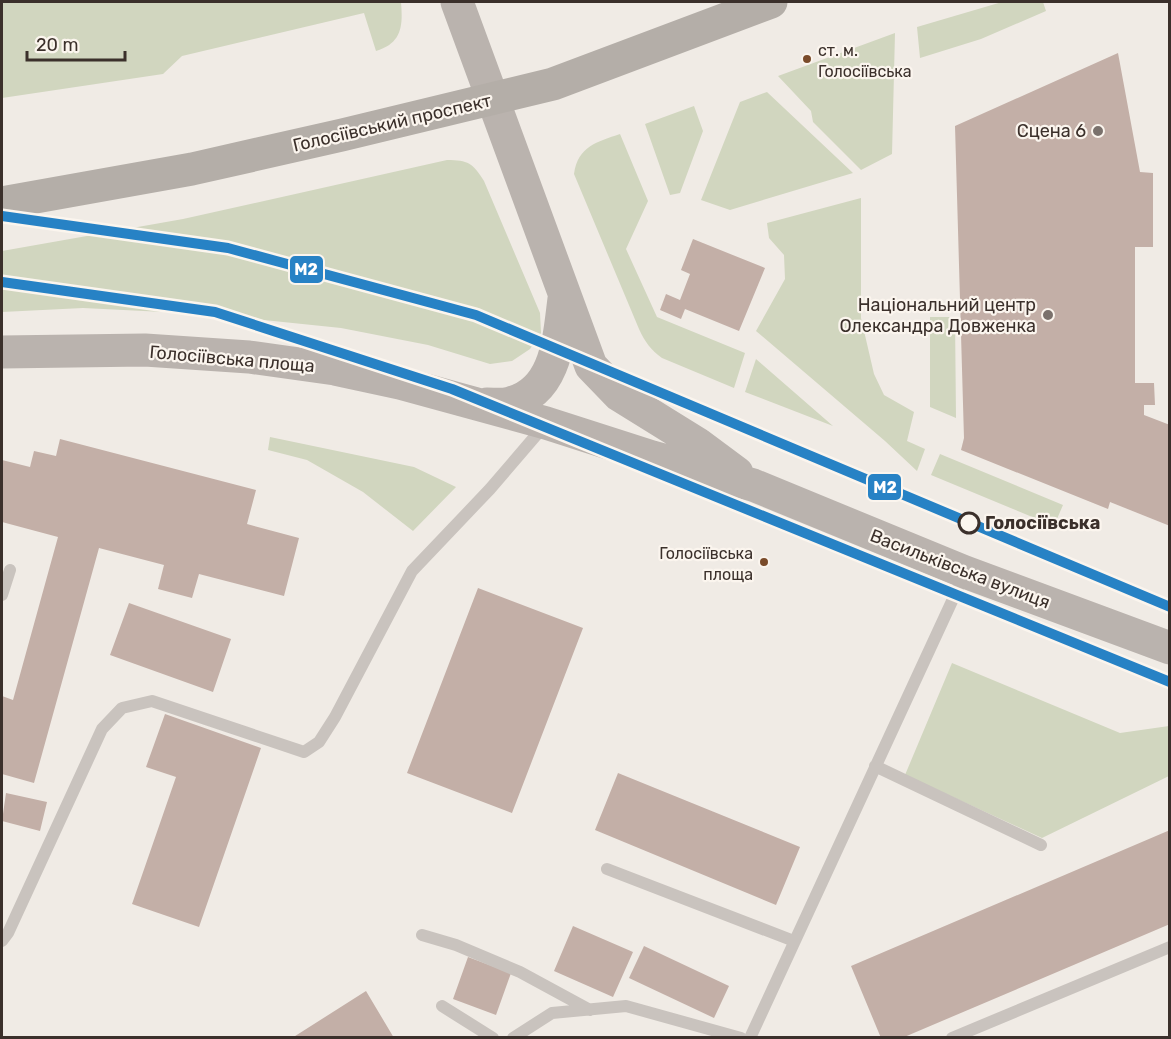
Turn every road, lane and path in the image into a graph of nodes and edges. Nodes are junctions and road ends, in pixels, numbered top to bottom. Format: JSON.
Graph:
{"nodes":[{"id":1,"x":457,"y":2,"type":"edge"},
{"id":2,"x":771,"y":2,"type":"edge"},
{"id":3,"x":493,"y":99,"type":"junction"},
{"id":4,"x":2,"y":203,"type":"edge"},
{"id":5,"x":564,"y":294,"type":"junction"},
{"id":6,"x":2,"y":352,"type":"edge"},
{"id":7,"x":473,"y":403,"type":"junction"},
{"id":8,"x":546,"y":423,"type":"junction"},
{"id":9,"x":753,"y":485,"type":"junction"},
{"id":10,"x":10,"y":570,"type":"dead end"},
{"id":11,"x":965,"y":572,"type":"junction"},
{"id":12,"x":2,"y":595,"type":"edge"},
{"id":13,"x":1170,"y":648,"type":"edge"},
{"id":14,"x":875,"y":766,"type":"junction"},
{"id":15,"x":1041,"y":845,"type":"dead end"},
{"id":16,"x":607,"y":869,"type":"dead end"},
{"id":17,"x":422,"y":935,"type":"dead end"},
{"id":18,"x":2,"y":941,"type":"edge"},
{"id":19,"x":794,"y":941,"type":"junction"},
{"id":20,"x":1170,"y":947,"type":"edge"},
{"id":21,"x":442,"y":1006,"type":"dead end"},
{"id":22,"x":590,"y":1010,"type":"junction"},
{"id":23,"x":493,"y":1038,"type":"edge"},
{"id":24,"x":513,"y":1038,"type":"edge"},
{"id":25,"x":741,"y":1038,"type":"edge"},
{"id":26,"x":750,"y":1038,"type":"edge"},
{"id":27,"x":952,"y":1038,"type":"edge"}],
"edges":[{"from":1,"to":3,"type":"main road"},
{"from":2,"to":3,"type":"highway","name":"Голосіївський проспект"},
{"from":3,"to":4,"type":"highway","name":"Голосіївський проспект"},
{"from":3,"to":5,"type":"main road"},
{"from":5,"to":7,"type":"main road"},
{"from":5,"to":9,"type":"main road"},
{"from":6,"to":7,"type":"main road","name":"Голосіївська площа"},
{"from":7,"to":8,"type":"main road","name":"Голосіївська площа"},
{"from":8,"to":9,"type":"main road","name":"Голосіївська площа"},
{"from":8,"to":18,"type":"lane"},
{"from":9,"to":11,"type":"main road","name":"Васильківська вулиця"},
{"from":10,"to":12,"type":"lane"},
{"from":11,"to":13,"type":"main road","name":"Васильківська вулиця"},
{"from":11,"to":14,"type":"lane"},
{"from":14,"to":15,"type":"lane"},
{"from":14,"to":19,"type":"lane"},
{"from":16,"to":19,"type":"lane"},
{"from":17,"to":22,"type":"lane"},
{"from":19,"to":26,"type":"lane"},
{"from":20,"to":27,"type":"lane"},
{"from":21,"to":23,"type":"lane"},
{"from":22,"to":24,"type":"lane"},
{"from":22,"to":25,"type":"lane"}]}
